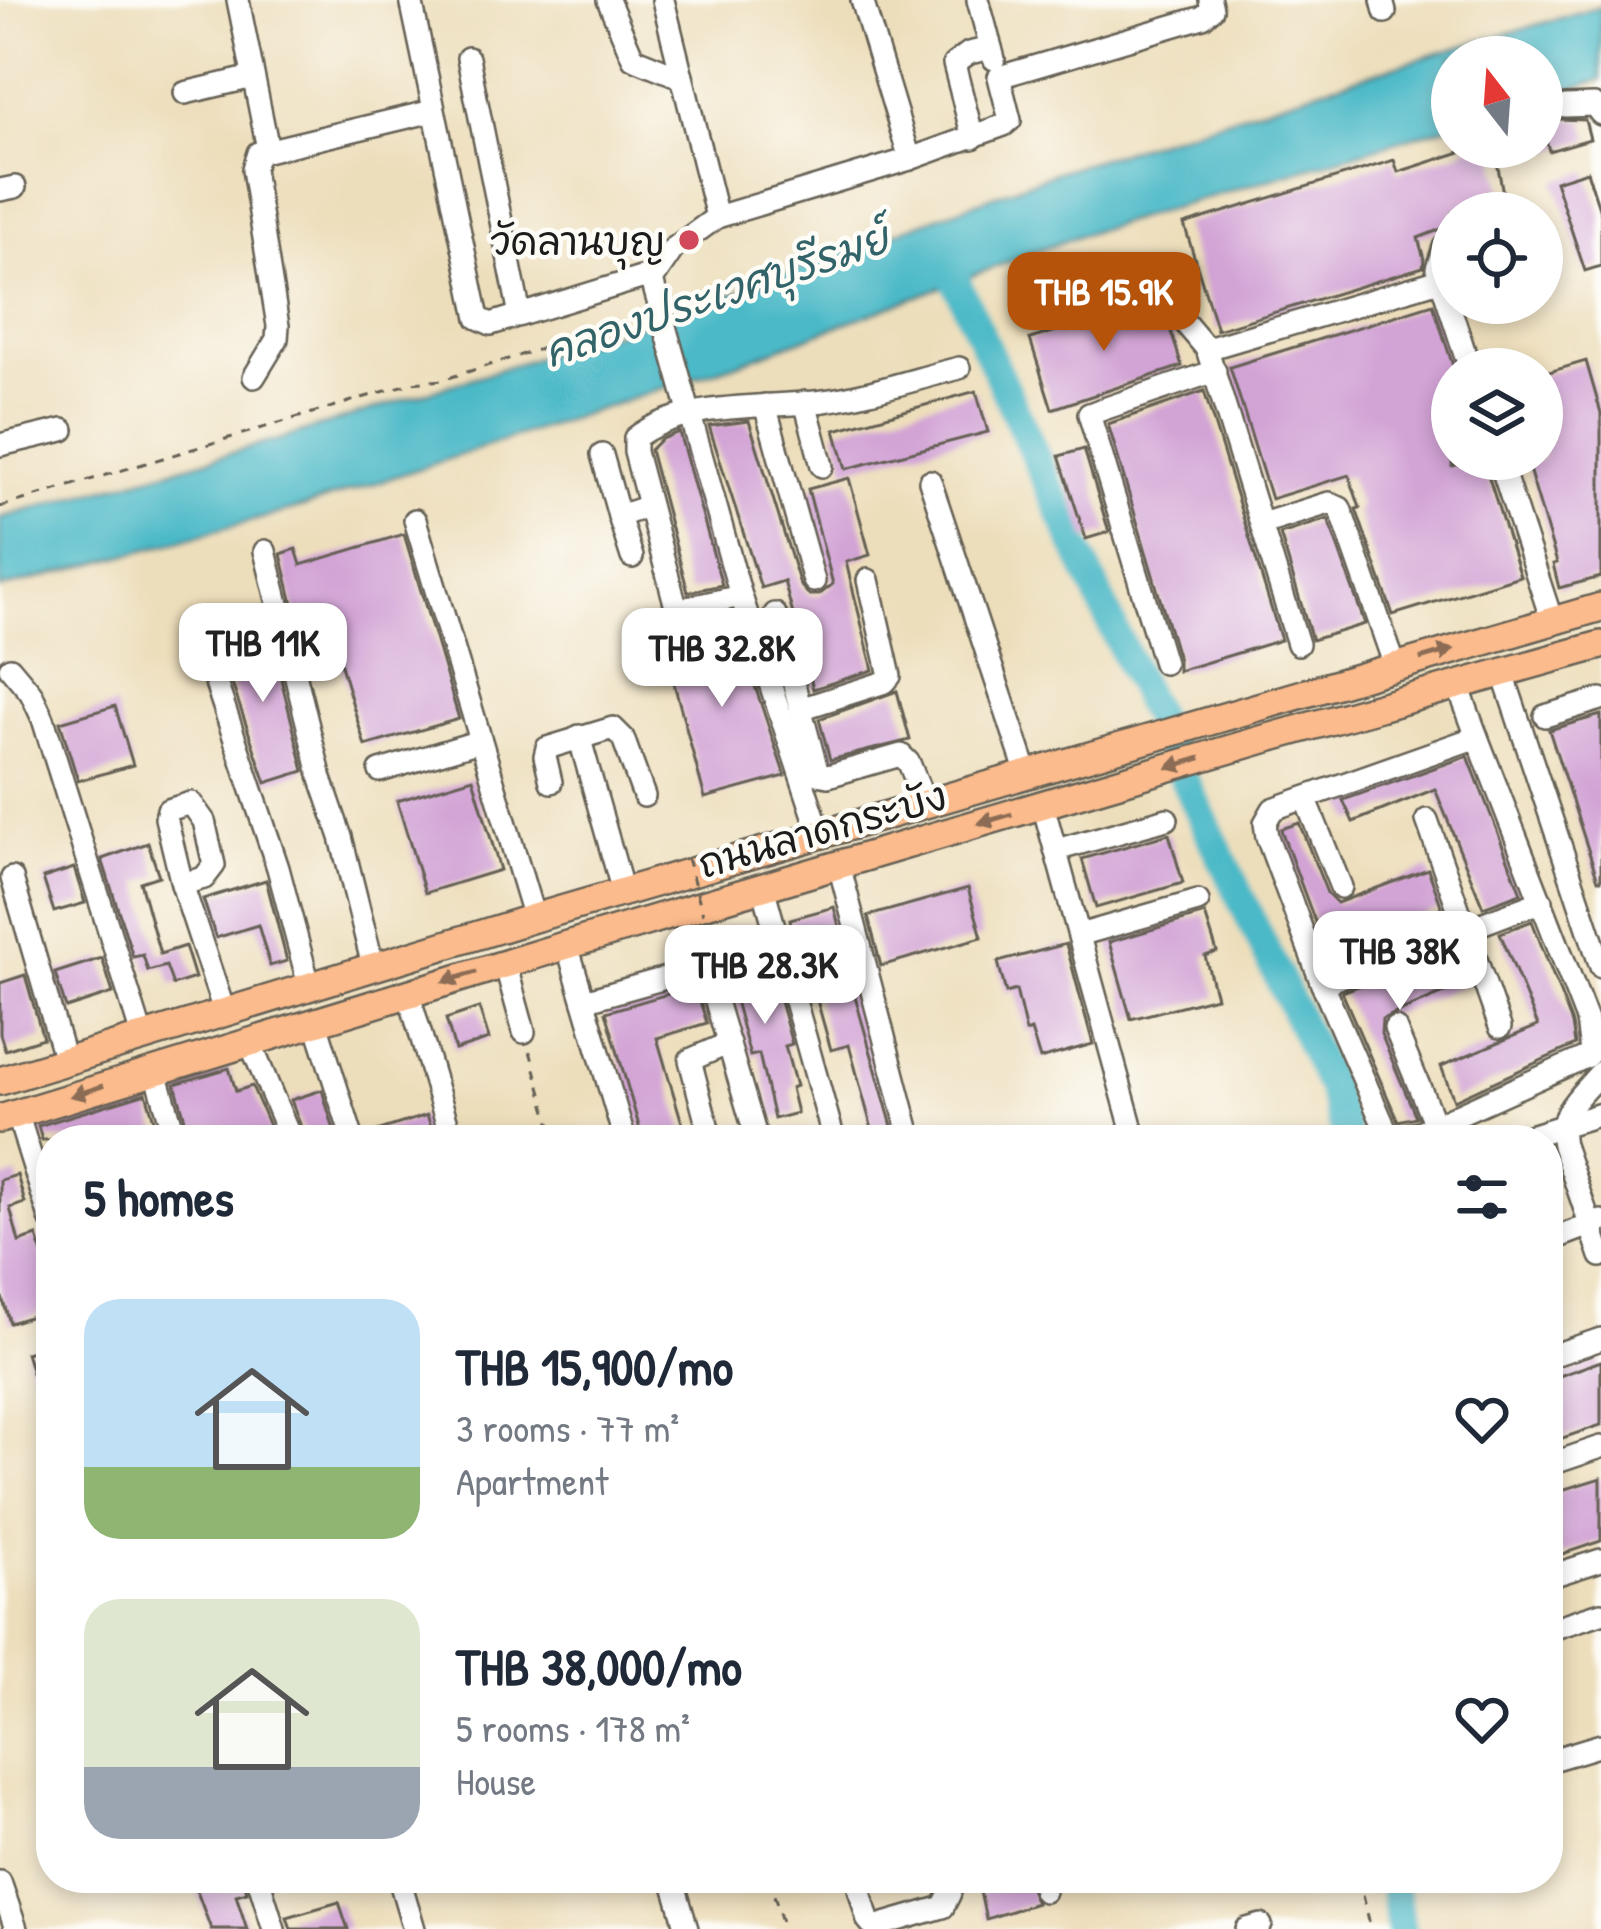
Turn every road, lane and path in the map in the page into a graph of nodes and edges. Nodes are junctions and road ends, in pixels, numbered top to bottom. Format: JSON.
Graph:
{"nodes":[{"id":1,"x":238,"y":0,"type":"edge"},
{"id":2,"x":411,"y":0,"type":"edge"},
{"id":3,"x":608,"y":0,"type":"edge"},
{"id":4,"x":663,"y":0,"type":"edge"},
{"id":5,"x":862,"y":0,"type":"edge"},
{"id":6,"x":978,"y":0,"type":"edge"},
{"id":7,"x":1210,"y":0,"type":"edge"},
{"id":8,"x":991,"y":48,"type":"junction"},
{"id":9,"x":468,"y":58,"type":"dead end"},
{"id":10,"x":253,"y":76,"type":"junction"},
{"id":11,"x":680,"y":76,"type":"junction"},
{"id":12,"x":999,"y":77,"type":"junction"},
{"id":13,"x":185,"y":93,"type":"dead end"},
{"id":14,"x":1565,"y":106,"type":"dead end"},
{"id":15,"x":433,"y":110,"type":"junction"},
{"id":16,"x":1601,"y":114,"type":"edge"},
{"id":17,"x":973,"y":139,"type":"junction"},
{"id":18,"x":268,"y":149,"type":"junction"},
{"id":19,"x":910,"y":159,"type":"junction"},
{"id":20,"x":717,"y":218,"type":"junction"},
{"id":21,"x":1147,"y":278,"type":"dead end"},
{"id":22,"x":1431,"y":283,"type":"edge"},
{"id":23,"x":655,"y":291,"type":"junction"},
{"id":24,"x":520,"y":315,"type":"junction"},
{"id":25,"x":546,"y":347,"type":"dead end"},
{"id":26,"x":1211,"y":360,"type":"junction"},
{"id":27,"x":959,"y":368,"type":"dead end"},
{"id":28,"x":254,"y":377,"type":"dead end"},
{"id":29,"x":805,"y":402,"type":"junction"},
{"id":30,"x":765,"y":405,"type":"junction"},
{"id":31,"x":688,"y":408,"type":"junction"},
{"id":32,"x":63,"y":430,"type":"dead end"},
{"id":33,"x":0,"y":446,"type":"edge"},
{"id":34,"x":602,"y":455,"type":"dead end"},
{"id":35,"x":822,"y":466,"type":"dead end"},
{"id":36,"x":1506,"y":480,"type":"edge"},
{"id":37,"x":930,"y":481,"type":"dead end"},
{"id":38,"x":649,"y":506,"type":"junction"},
{"id":39,"x":0,"y":508,"type":"edge"},
{"id":40,"x":620,"y":516,"type":"junction"},
{"id":41,"x":416,"y":520,"type":"dead end"},
{"id":42,"x":1262,"y":524,"type":"junction"},
{"id":43,"x":265,"y":551,"type":"dead end"},
{"id":44,"x":632,"y":557,"type":"dead end"},
{"id":45,"x":868,"y":580,"type":"dead end"},
{"id":46,"x":814,"y":581,"type":"dead end"},
{"id":47,"x":741,"y":596,"type":"junction"},
{"id":48,"x":1601,"y":607,"type":"edge"},
{"id":49,"x":775,"y":614,"type":"dead end"},
{"id":50,"x":1552,"y":621,"type":"junction"},
{"id":51,"x":1298,"y":644,"type":"dead end"},
{"id":52,"x":1601,"y":645,"type":"edge"},
{"id":53,"x":1164,"y":663,"type":"dead end"},
{"id":54,"x":210,"y":665,"type":"dead end"},
{"id":55,"x":1395,"y":666,"type":"junction"},
{"id":56,"x":10,"y":668,"type":"dead end"},
{"id":57,"x":1503,"y":674,"type":"junction"},
{"id":58,"x":1458,"y":686,"type":"junction"},
{"id":59,"x":1601,"y":699,"type":"edge"},
{"id":60,"x":800,"y":709,"type":"junction"},
{"id":61,"x":1545,"y":716,"type":"dead end"},
{"id":62,"x":579,"y":736,"type":"junction"},
{"id":63,"x":1477,"y":737,"type":"junction"},
{"id":64,"x":480,"y":741,"type":"junction"},
{"id":65,"x":380,"y":772,"type":"dead end"},
{"id":66,"x":1027,"y":774,"type":"junction"},
{"id":67,"x":551,"y":782,"type":"dead end"},
{"id":68,"x":644,"y":796,"type":"dead end"},
{"id":69,"x":1305,"y":798,"type":"junction"},
{"id":70,"x":926,"y":803,"type":"junction"},
{"id":71,"x":1043,"y":805,"type":"junction"},
{"id":72,"x":1168,"y":819,"type":"dead end"},
{"id":73,"x":1427,"y":820,"type":"dead end"},
{"id":74,"x":820,"y":834,"type":"junction"},
{"id":75,"x":1055,"y":850,"type":"junction"},
{"id":76,"x":687,"y":858,"type":"dead end"},
{"id":77,"x":839,"y":865,"type":"junction"},
{"id":78,"x":12,"y":878,"type":"dead end"},
{"id":79,"x":182,"y":884,"type":"dead end"},
{"id":80,"x":1341,"y":886,"type":"dead end"},
{"id":81,"x":763,"y":887,"type":"junction"},
{"id":82,"x":623,"y":892,"type":"junction"},
{"id":83,"x":1198,"y":902,"type":"dead end"},
{"id":84,"x":1542,"y":902,"type":"junction"},
{"id":85,"x":703,"y":914,"type":"dead end"},
{"id":86,"x":534,"y":918,"type":"junction"},
{"id":87,"x":1465,"y":930,"type":"junction"},
{"id":88,"x":1079,"y":935,"type":"junction"},
{"id":89,"x":567,"y":945,"type":"junction"},
{"id":90,"x":505,"y":963,"type":"junction"},
{"id":91,"x":373,"y":966,"type":"junction"},
{"id":92,"x":1601,"y":968,"type":"edge"},
{"id":93,"x":1322,"y":984,"type":"junction"},
{"id":94,"x":309,"y":985,"type":"junction"},
{"id":95,"x":408,"y":992,"type":"junction"},
{"id":96,"x":584,"y":1001,"type":"junction"},
{"id":97,"x":224,"y":1011,"type":"junction"},
{"id":98,"x":315,"y":1020,"type":"junction"},
{"id":99,"x":1500,"y":1027,"type":"dead end"},
{"id":100,"x":1395,"y":1028,"type":"dead end"},
{"id":101,"x":524,"y":1032,"type":"joint"},
{"id":102,"x":142,"y":1036,"type":"junction"},
{"id":103,"x":249,"y":1040,"type":"junction"},
{"id":104,"x":729,"y":1043,"type":"junction"},
{"id":105,"x":64,"y":1060,"type":"junction"},
{"id":106,"x":154,"y":1069,"type":"junction"},
{"id":107,"x":1601,"y":1072,"type":"edge"},
{"id":108,"x":0,"y":1081,"type":"edge"},
{"id":109,"x":1601,"y":1114,"type":"edge"},
{"id":110,"x":9,"y":1116,"type":"edge"},
{"id":111,"x":171,"y":1125,"type":"edge"},
{"id":112,"x":285,"y":1125,"type":"edge"},
{"id":113,"x":348,"y":1125,"type":"edge"},
{"id":114,"x":448,"y":1125,"type":"edge"},
{"id":115,"x":551,"y":1125,"type":"edge"},
{"id":116,"x":621,"y":1125,"type":"edge"},
{"id":117,"x":708,"y":1125,"type":"edge"},
{"id":118,"x":753,"y":1125,"type":"edge"},
{"id":119,"x":830,"y":1125,"type":"edge"},
{"id":120,"x":907,"y":1125,"type":"edge"},
{"id":121,"x":1131,"y":1125,"type":"edge"},
{"id":122,"x":1384,"y":1125,"type":"edge"},
{"id":123,"x":1435,"y":1125,"type":"joint"},
{"id":124,"x":1561,"y":1125,"type":"edge"},
{"id":125,"x":1563,"y":1126,"type":"edge"},
{"id":126,"x":1563,"y":1145,"type":"edge"},
{"id":127,"x":36,"y":1184,"type":"edge"},
{"id":128,"x":1596,"y":1224,"type":"edge"},
{"id":129,"x":1563,"y":1236,"type":"edge"},
{"id":130,"x":1601,"y":1256,"type":"edge"},
{"id":131,"x":1601,"y":1339,"type":"edge"},
{"id":132,"x":1563,"y":1352,"type":"edge"},
{"id":133,"x":1601,"y":1447,"type":"edge"},
{"id":134,"x":1563,"y":1461,"type":"edge"},
{"id":135,"x":1601,"y":1560,"type":"edge"},
{"id":136,"x":1563,"y":1572,"type":"edge"},
{"id":137,"x":1601,"y":1613,"type":"edge"},
{"id":138,"x":1563,"y":1625,"type":"edge"},
{"id":139,"x":1601,"y":1745,"type":"edge"},
{"id":140,"x":1563,"y":1756,"type":"edge"},
{"id":141,"x":0,"y":1882,"type":"edge"},
{"id":142,"x":263,"y":1893,"type":"edge"},
{"id":143,"x":404,"y":1893,"type":"edge"},
{"id":144,"x":676,"y":1893,"type":"edge"},
{"id":145,"x":773,"y":1893,"type":"edge"},
{"id":146,"x":860,"y":1893,"type":"edge"},
{"id":147,"x":950,"y":1893,"type":"edge"},
{"id":148,"x":1363,"y":1893,"type":"edge"},
{"id":149,"x":16,"y":1929,"type":"edge"},
{"id":150,"x":274,"y":1929,"type":"edge"},
{"id":151,"x":415,"y":1929,"type":"edge"},
{"id":152,"x":687,"y":1929,"type":"edge"},
{"id":153,"x":784,"y":1929,"type":"edge"},
{"id":154,"x":1371,"y":1929,"type":"edge"}],
"edges":[{"from":1,"to":10,"type":"street"},
{"from":2,"to":15,"type":"street"},
{"from":3,"to":11,"type":"street"},
{"from":4,"to":11,"type":"street"},
{"from":5,"to":19,"type":"street"},
{"from":6,"to":8,"type":"street"},
{"from":7,"to":12,"type":"street"},
{"from":8,"to":12,"type":"street"},
{"from":8,"to":17,"type":"street"},
{"from":9,"to":24,"type":"street"},
{"from":10,"to":13,"type":"street"},
{"from":10,"to":18,"type":"street"},
{"from":11,"to":20,"type":"street"},
{"from":12,"to":17,"type":"street"},
{"from":14,"to":16,"type":"street"},
{"from":15,"to":18,"type":"street"},
{"from":15,"to":24,"type":"street"},
{"from":17,"to":19,"type":"street"},
{"from":18,"to":28,"type":"street"},
{"from":19,"to":20,"type":"street"},
{"from":20,"to":23,"type":"street"},
{"from":21,"to":26,"type":"street"},
{"from":22,"to":26,"type":"street"},
{"from":23,"to":24,"type":"street"},
{"from":23,"to":31,"type":"street"},
{"from":25,"to":39,"type":"path"},
{"from":26,"to":42,"type":"street"},
{"from":26,"to":53,"type":"street"},
{"from":27,"to":29,"type":"street"},
{"from":29,"to":30,"type":"street"},
{"from":29,"to":35,"type":"street"},
{"from":30,"to":31,"type":"street"},
{"from":30,"to":46,"type":"street"},
{"from":31,"to":38,"type":"street"},
{"from":31,"to":47,"type":"street"},
{"from":32,"to":33,"type":"street"},
{"from":34,"to":40,"type":"street"},
{"from":36,"to":50,"type":"street"},
{"from":37,"to":66,"type":"street"},
{"from":38,"to":40,"type":"street"},
{"from":38,"to":47,"type":"street"},
{"from":40,"to":44,"type":"street"},
{"from":41,"to":64,"type":"street"},
{"from":42,"to":51,"type":"street"},
{"from":42,"to":55,"type":"street"},
{"from":43,"to":91,"type":"street"},
{"from":45,"to":60,"type":"street"},
{"from":47,"to":74,"type":"street"},
{"from":48,"to":50,"type":"main road","name":"ถนนลาดกระบัง"},
{"from":49,"to":60,"type":"street"},
{"from":55,"to":50,"type":"main road","name":"ถนนลาดกระบัง","one_way":true},
{"from":52,"to":57,"type":"main road","name":"ถนนลาดกระบัง"},
{"from":54,"to":94,"type":"street"},
{"from":55,"to":66,"type":"main road","name":"ถนนลาดกระบัง"},
{"from":56,"to":102,"type":"street"},
{"from":57,"to":58,"type":"main road","name":"ถนนลาดกระบัง"},
{"from":57,"to":92,"type":"street"},
{"from":58,"to":63,"type":"street"},
{"from":58,"to":71,"type":"main road","name":"ถนนลาดกระบัง","one_way":true},
{"from":59,"to":61,"type":"street"},
{"from":60,"to":70,"type":"street"},
{"from":62,"to":67,"type":"street"},
{"from":62,"to":68,"type":"street"},
{"from":62,"to":82,"type":"street"},
{"from":63,"to":69,"type":"street"},
{"from":63,"to":84,"type":"street"},
{"from":64,"to":65,"type":"street"},
{"from":64,"to":86,"type":"street"},
{"from":66,"to":70,"type":"main road","name":"ถนนลาดกระบัง"},
{"from":69,"to":80,"type":"street"},
{"from":69,"to":93,"type":"street"},
{"from":70,"to":74,"type":"main road","name":"ถนนลาดกระบัง"},
{"from":71,"to":75,"type":"street"},
{"from":71,"to":77,"type":"main road","name":"ถนนลาดกระบัง","one_way":true},
{"from":72,"to":75,"type":"street"},
{"from":73,"to":87,"type":"street"},
{"from":74,"to":82,"type":"main road","name":"ถนนลาดกระบัง"},
{"from":75,"to":88,"type":"street"},
{"from":76,"to":85,"type":"path","bridge":true},
{"from":77,"to":81,"type":"main road","name":"ถนนลาดกระบัง"},
{"from":77,"to":120,"type":"street"},
{"from":78,"to":105,"type":"street"},
{"from":79,"to":97,"type":"street"},
{"from":81,"to":89,"type":"main road","name":"ถนนลาดกระบัง"},
{"from":81,"to":119,"type":"street"},
{"from":82,"to":86,"type":"main road","name":"ถนนลาดกระบัง"},
{"from":83,"to":88,"type":"street"},
{"from":84,"to":87,"type":"street"},
{"from":84,"to":123,"type":"street"},
{"from":86,"to":91,"type":"main road","name":"ถนนลาดกระบัง"},
{"from":87,"to":93,"type":"street"},
{"from":87,"to":99,"type":"street"},
{"from":88,"to":121,"type":"street"},
{"from":89,"to":90,"type":"main road","name":"ถนนลาดกระบัง"},
{"from":89,"to":96,"type":"street"},
{"from":90,"to":95,"type":"main road","name":"ถนนลาดกระบัง","one_way":true},
{"from":90,"to":101,"type":"street"},
{"from":91,"to":94,"type":"main road","name":"ถนนลาดกระบัง"},
{"from":93,"to":122,"type":"street"},
{"from":94,"to":97,"type":"main road","name":"ถนนลาดกระบัง"},
{"from":95,"to":98,"type":"main road","name":"ถนนลาดกระบัง"},
{"from":95,"to":114,"type":"street"},
{"from":96,"to":104,"type":"street"},
{"from":96,"to":116,"type":"street"},
{"from":97,"to":102,"type":"main road","name":"ถนนลาดกระบัง"},
{"from":98,"to":103,"type":"main road","name":"ถนนลาดกระบัง"},
{"from":98,"to":113,"type":"street"},
{"from":100,"to":123,"type":"street"},
{"from":101,"to":115,"type":"path"},
{"from":102,"to":105,"type":"main road","name":"ถนนลาดกระบัง"},
{"from":103,"to":106,"type":"main road","name":"ถนนลาดกระบัง"},
{"from":103,"to":112,"type":"street"},
{"from":104,"to":117,"type":"street"},
{"from":104,"to":118,"type":"street"},
{"from":105,"to":108,"type":"main road","name":"ถนนลาดกระบัง"},
{"from":106,"to":110,"type":"main road","name":"ถนนลาดกระบัง","one_way":true},
{"from":106,"to":111,"type":"street"},
{"from":107,"to":124,"type":"street"},
{"from":109,"to":125,"type":"street"},
{"from":110,"to":127,"type":"street"},
{"from":126,"to":128,"type":"street"},
{"from":128,"to":129,"type":"street"},
{"from":128,"to":130,"type":"street"},
{"from":131,"to":132,"type":"street"},
{"from":133,"to":134,"type":"street"},
{"from":135,"to":136,"type":"street"},
{"from":137,"to":138,"type":"street"},
{"from":139,"to":140,"type":"street"},
{"from":141,"to":149,"type":"street"},
{"from":142,"to":150,"type":"street"},
{"from":143,"to":151,"type":"street"},
{"from":144,"to":152,"type":"street"},
{"from":145,"to":153,"type":"path"},
{"from":146,"to":147,"type":"street"},
{"from":148,"to":154,"type":"path"}]}
